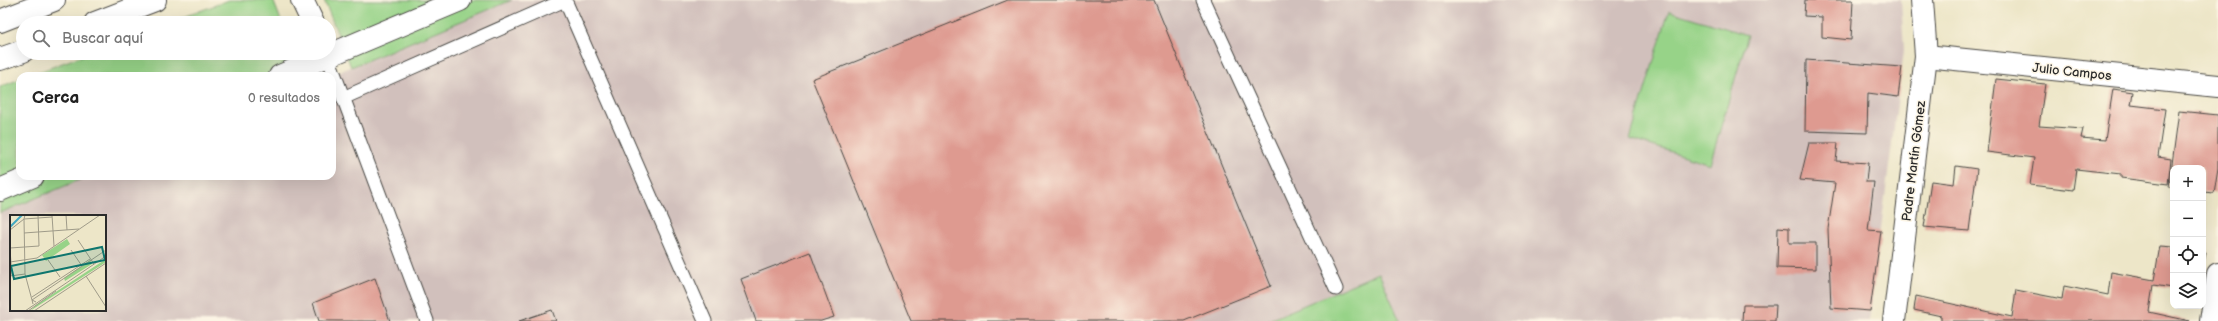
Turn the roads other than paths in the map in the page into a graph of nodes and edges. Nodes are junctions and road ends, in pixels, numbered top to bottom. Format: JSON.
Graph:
{"nodes":[{"id":1,"x":54,"y":0,"type":"edge"},
{"id":2,"x":155,"y":0,"type":"edge"},
{"id":3,"x":302,"y":0,"type":"edge"},
{"id":4,"x":460,"y":0,"type":"edge"},
{"id":5,"x":565,"y":0,"type":"edge"},
{"id":6,"x":1204,"y":0,"type":"edge"},
{"id":7,"x":1922,"y":0,"type":"edge"},
{"id":8,"x":113,"y":16,"type":"edge"},
{"id":9,"x":310,"y":16,"type":"edge"},
{"id":10,"x":0,"y":21,"type":"edge"},
{"id":11,"x":336,"y":51,"type":"edge"},
{"id":12,"x":16,"y":53,"type":"edge"},
{"id":13,"x":1926,"y":56,"type":"junction"},
{"id":14,"x":0,"y":59,"type":"edge"},
{"id":15,"x":316,"y":60,"type":"edge"},
{"id":16,"x":329,"y":60,"type":"edge"},
{"id":17,"x":289,"y":72,"type":"edge"},
{"id":18,"x":333,"y":72,"type":"edge"},
{"id":19,"x":336,"y":79,"type":"edge"},
{"id":20,"x":2218,"y":86,"type":"edge"},
{"id":21,"x":343,"y":98,"type":"junction"},
{"id":22,"x":24,"y":180,"type":"edge"},
{"id":23,"x":0,"y":190,"type":"edge"},
{"id":24,"x":2218,"y":274,"type":"edge"},
{"id":25,"x":1336,"y":289,"type":"dead end"},
{"id":26,"x":427,"y":321,"type":"edge"},
{"id":27,"x":706,"y":321,"type":"edge"},
{"id":28,"x":1894,"y":321,"type":"edge"},
{"id":29,"x":2212,"y":321,"type":"edge"}],
"edges":[{"from":1,"to":10,"type":"street"},
{"from":2,"to":8,"type":"street"},
{"from":3,"to":9,"type":"street"},
{"from":4,"to":11,"type":"street"},
{"from":5,"to":21,"type":"lane"},
{"from":5,"to":27,"type":"lane"},
{"from":6,"to":25,"type":"lane"},
{"from":7,"to":13,"type":"street","name":"Padre Martín Gómez"},
{"from":12,"to":14,"type":"street"},
{"from":13,"to":20,"type":"street","name":"Julio Campos"},
{"from":13,"to":28,"type":"street","name":"Padre Martín Gómez"},
{"from":15,"to":17,"type":"street"},
{"from":16,"to":18,"type":"lane"},
{"from":19,"to":21,"type":"lane"},
{"from":21,"to":26,"type":"lane"},
{"from":22,"to":23,"type":"street"},
{"from":24,"to":29,"type":"street"}]}
